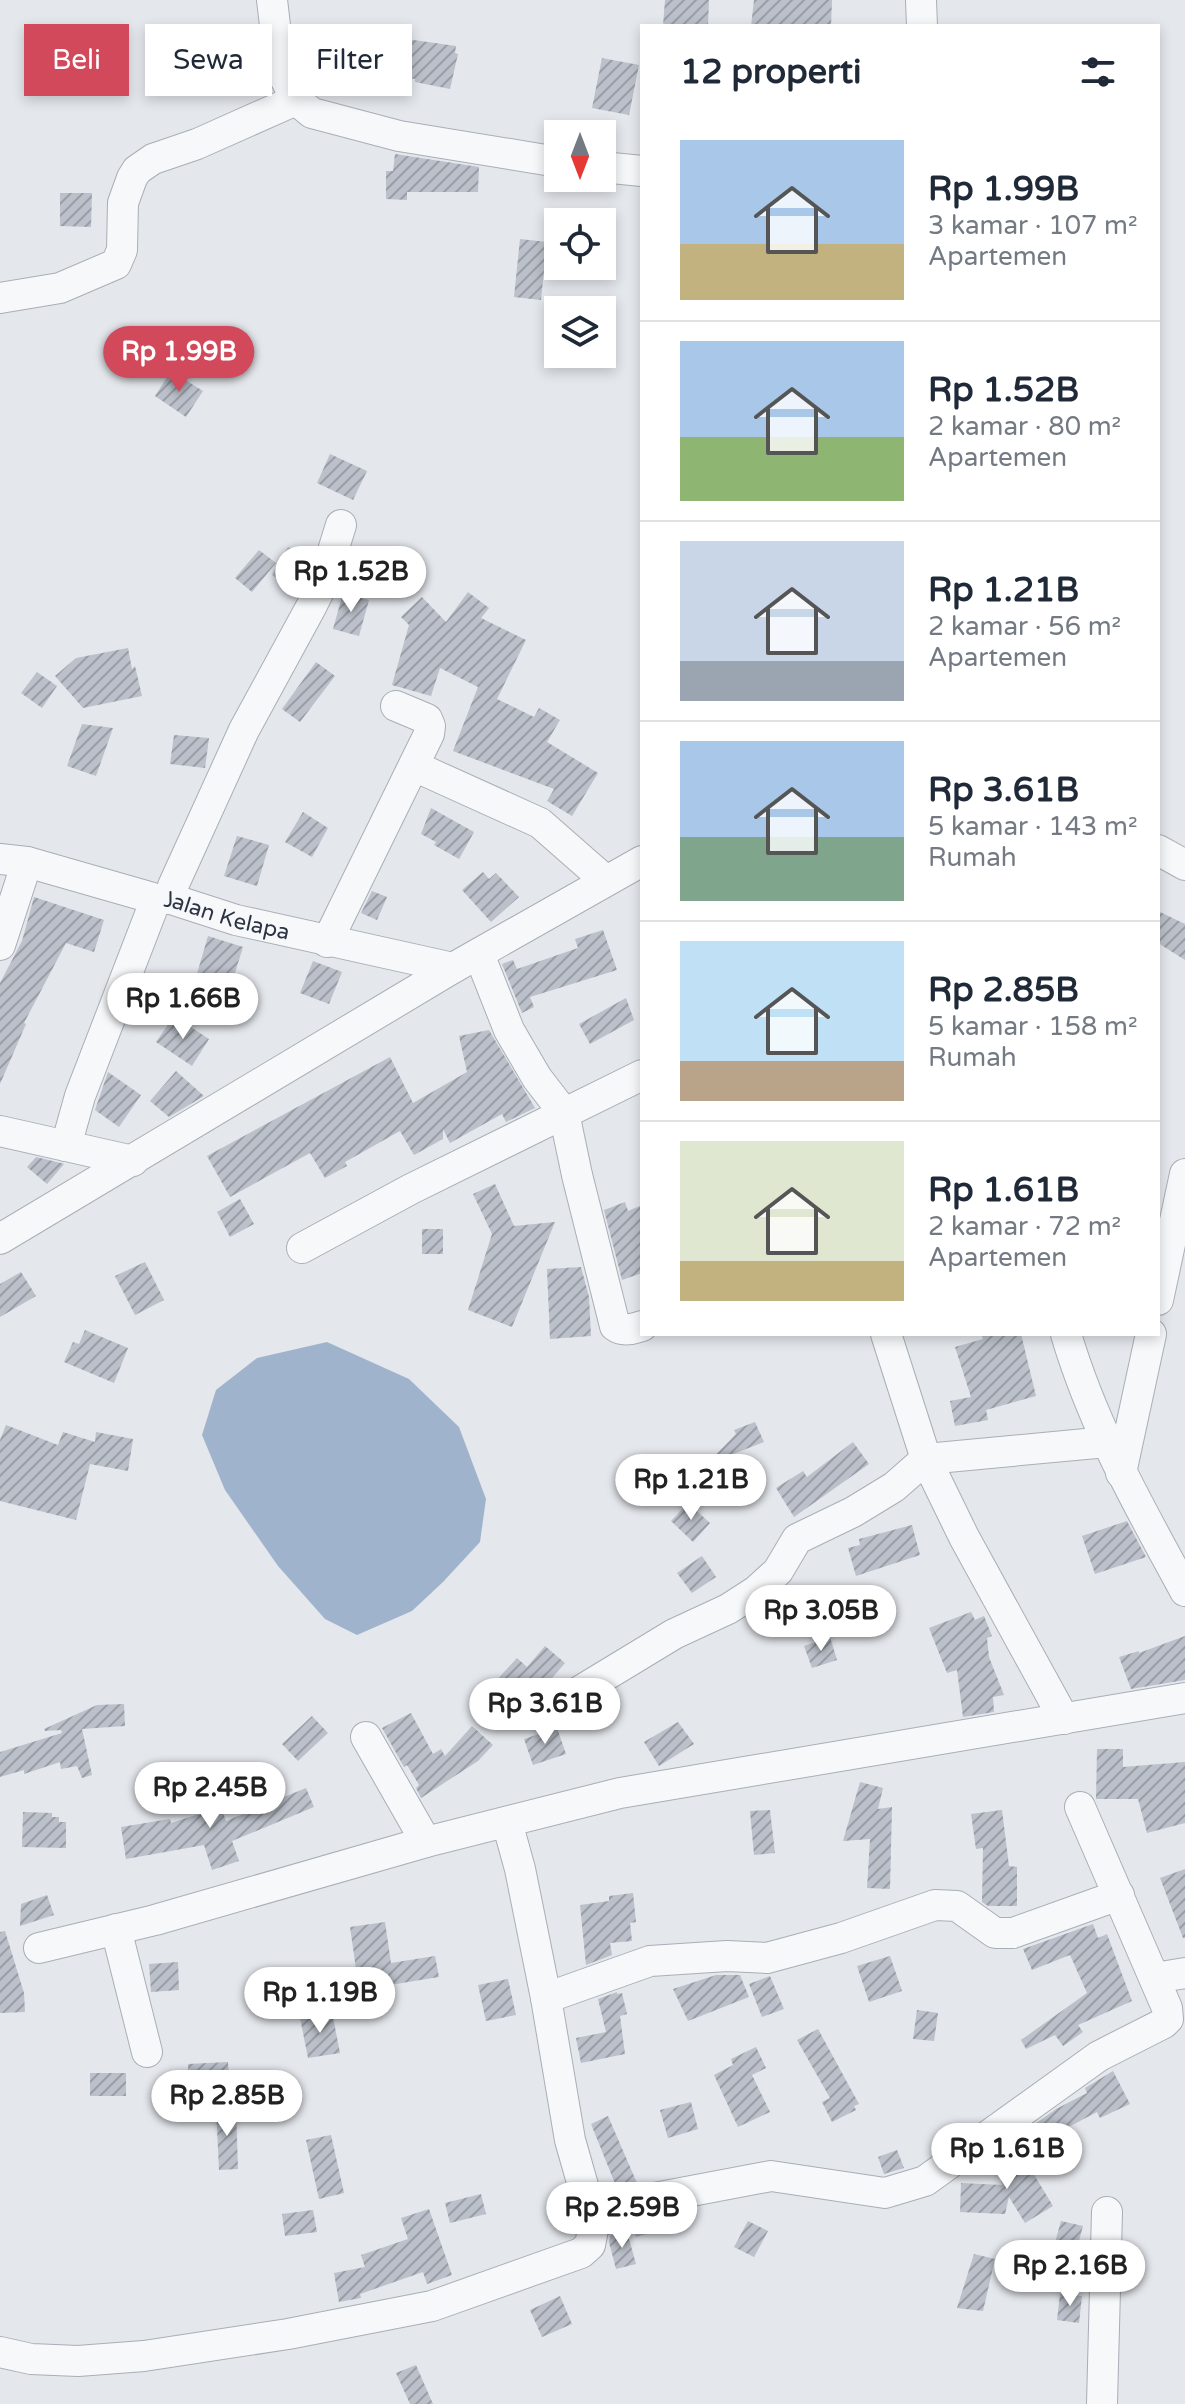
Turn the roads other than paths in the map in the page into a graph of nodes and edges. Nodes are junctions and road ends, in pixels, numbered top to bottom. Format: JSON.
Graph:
{"nodes":[{"id":1,"x":272,"y":0,"type":"edge"},
{"id":2,"x":921,"y":0,"type":"edge"},
{"id":3,"x":922,"y":24,"type":"edge"},
{"id":4,"x":296,"y":100,"type":"junction"},
{"id":5,"x":544,"y":160,"type":"edge"},
{"id":6,"x":616,"y":168,"type":"edge"},
{"id":7,"x":640,"y":171,"type":"edge"},
{"id":8,"x":0,"y":298,"type":"edge"},
{"id":9,"x":341,"y":525,"type":"dead end"},
{"id":10,"x":396,"y":706,"type":"dead end"},
{"id":11,"x":414,"y":766,"type":"junction"},
{"id":12,"x":1160,"y":851,"type":"edge"},
{"id":13,"x":14,"y":861,"type":"edge"},
{"id":14,"x":640,"y":862,"type":"edge"},
{"id":15,"x":1185,"y":865,"type":"edge"},
{"id":16,"x":605,"y":880,"type":"junction"},
{"id":17,"x":164,"y":899,"type":"junction"},
{"id":18,"x":327,"y":942,"type":"junction"},
{"id":19,"x":0,"y":945,"type":"edge"},
{"id":20,"x":466,"y":961,"type":"junction"},
{"id":21,"x":640,"y":1076,"type":"edge"},
{"id":22,"x":564,"y":1113,"type":"junction"},
{"id":23,"x":0,"y":1131,"type":"edge"},
{"id":24,"x":66,"y":1146,"type":"junction"},
{"id":25,"x":133,"y":1161,"type":"junction"},
{"id":26,"x":1185,"y":1174,"type":"edge"},
{"id":27,"x":0,"y":1239,"type":"edge"},
{"id":28,"x":302,"y":1248,"type":"dead end"},
{"id":29,"x":1160,"y":1291,"type":"edge"},
{"id":30,"x":640,"y":1326,"type":"edge"},
{"id":31,"x":887,"y":1336,"type":"edge"},
{"id":32,"x":1067,"y":1336,"type":"edge"},
{"id":33,"x":1151,"y":1336,"type":"edge"},
{"id":34,"x":1107,"y":1442,"type":"junction"},
{"id":35,"x":926,"y":1459,"type":"junction"},
{"id":36,"x":1121,"y":1473,"type":"junction"},
{"id":37,"x":1185,"y":1591,"type":"edge"},
{"id":38,"x":1185,"y":1698,"type":"edge"},
{"id":39,"x":552,"y":1708,"type":"dead end"},
{"id":40,"x":1064,"y":1719,"type":"junction"},
{"id":41,"x":366,"y":1737,"type":"dead end"},
{"id":42,"x":1080,"y":1807,"type":"dead end"},
{"id":43,"x":507,"y":1822,"type":"junction"},
{"id":44,"x":426,"y":1842,"type":"junction"},
{"id":45,"x":1119,"y":1895,"type":"junction"},
{"id":46,"x":116,"y":1929,"type":"junction"},
{"id":47,"x":39,"y":1948,"type":"dead end"},
{"id":48,"x":1185,"y":1973,"type":"edge"},
{"id":49,"x":1155,"y":1978,"type":"junction"},
{"id":50,"x":546,"y":1998,"type":"junction"},
{"id":51,"x":147,"y":2052,"type":"dead end"},
{"id":52,"x":1107,"y":2212,"type":"dead end"},
{"id":53,"x":594,"y":2224,"type":"junction"},
{"id":54,"x":0,"y":2352,"type":"edge"},
{"id":55,"x":1102,"y":2404,"type":"edge"}],
"edges":[{"from":1,"to":4,"type":"street"},
{"from":2,"to":3,"type":"street"},
{"from":4,"to":5,"type":"street"},
{"from":4,"to":8,"type":"street"},
{"from":6,"to":7,"type":"street"},
{"from":9,"to":17,"type":"street"},
{"from":10,"to":11,"type":"street"},
{"from":11,"to":16,"type":"street"},
{"from":11,"to":18,"type":"street"},
{"from":12,"to":15,"type":"street"},
{"from":13,"to":17,"type":"street","name":"Jalan Kelapa"},
{"from":13,"to":19,"type":"street"},
{"from":14,"to":16,"type":"street"},
{"from":16,"to":20,"type":"street"},
{"from":17,"to":18,"type":"street","name":"Jalan Kelapa"},
{"from":17,"to":24,"type":"street"},
{"from":18,"to":20,"type":"street","name":"Jalan Kelapa"},
{"from":20,"to":22,"type":"street"},
{"from":20,"to":25,"type":"street"},
{"from":21,"to":22,"type":"street"},
{"from":22,"to":28,"type":"street"},
{"from":22,"to":30,"type":"street"},
{"from":23,"to":24,"type":"street"},
{"from":24,"to":25,"type":"street"},
{"from":25,"to":27,"type":"street"},
{"from":26,"to":29,"type":"street"},
{"from":31,"to":35,"type":"street"},
{"from":32,"to":34,"type":"street"},
{"from":33,"to":36,"type":"street"},
{"from":34,"to":35,"type":"street"},
{"from":34,"to":36,"type":"street"},
{"from":35,"to":39,"type":"street"},
{"from":35,"to":40,"type":"street"},
{"from":36,"to":37,"type":"street"},
{"from":38,"to":40,"type":"street"},
{"from":40,"to":43,"type":"street"},
{"from":41,"to":44,"type":"street"},
{"from":42,"to":45,"type":"street"},
{"from":43,"to":44,"type":"street"},
{"from":43,"to":50,"type":"street"},
{"from":44,"to":46,"type":"street"},
{"from":45,"to":49,"type":"street"},
{"from":45,"to":50,"type":"street"},
{"from":46,"to":47,"type":"street"},
{"from":46,"to":51,"type":"street"},
{"from":48,"to":49,"type":"street"},
{"from":49,"to":53,"type":"street"},
{"from":50,"to":53,"type":"street"},
{"from":52,"to":55,"type":"street"},
{"from":53,"to":54,"type":"street"}]}
